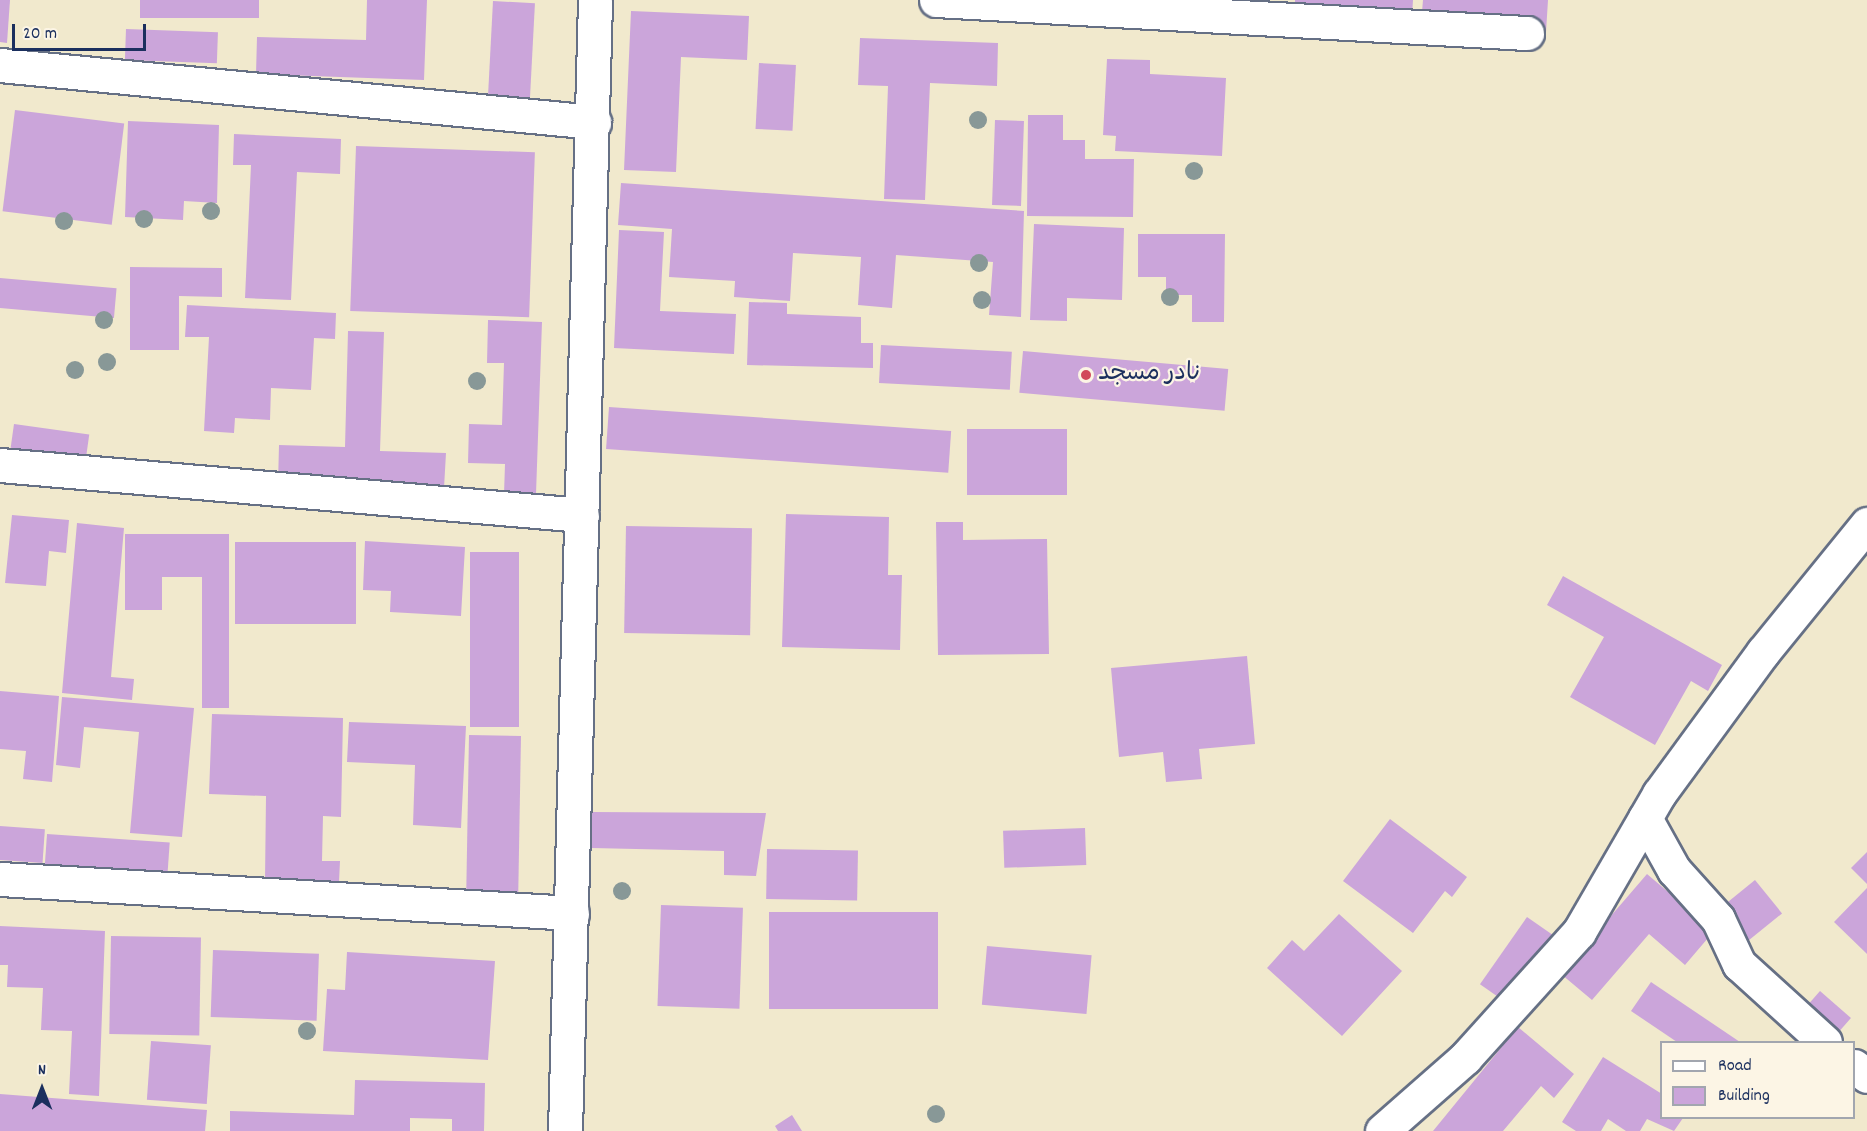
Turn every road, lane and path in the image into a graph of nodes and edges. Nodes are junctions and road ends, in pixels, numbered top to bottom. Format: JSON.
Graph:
{"nodes":[{"id":1,"x":595,"y":0,"type":"edge"},
{"id":2,"x":936,"y":0,"type":"edge"},
{"id":3,"x":1527,"y":33,"type":"dead end"},
{"id":4,"x":0,"y":65,"type":"edge"},
{"id":5,"x":594,"y":122,"type":"junction"},
{"id":6,"x":0,"y":465,"type":"edge"},
{"id":7,"x":582,"y":515,"type":"junction"},
{"id":8,"x":1867,"y":524,"type":"edge"},
{"id":9,"x":1645,"y":818,"type":"junction"},
{"id":10,"x":0,"y":879,"type":"edge"},
{"id":11,"x":572,"y":913,"type":"junction"},
{"id":12,"x":1825,"y":1041,"type":"edge"},
{"id":13,"x":1855,"y":1067,"type":"edge"},
{"id":14,"x":1867,"y":1076,"type":"edge"},
{"id":15,"x":565,"y":1131,"type":"edge"},
{"id":16,"x":1382,"y":1131,"type":"edge"}],
"edges":[{"from":1,"to":5,"type":"street"},
{"from":2,"to":3,"type":"street"},
{"from":4,"to":5,"type":"street"},
{"from":5,"to":7,"type":"street"},
{"from":6,"to":7,"type":"street"},
{"from":7,"to":11,"type":"street"},
{"from":8,"to":9,"type":"street"},
{"from":9,"to":12,"type":"street"},
{"from":9,"to":16,"type":"street"},
{"from":10,"to":11,"type":"street"},
{"from":11,"to":15,"type":"street"},
{"from":13,"to":14,"type":"street"}]}
